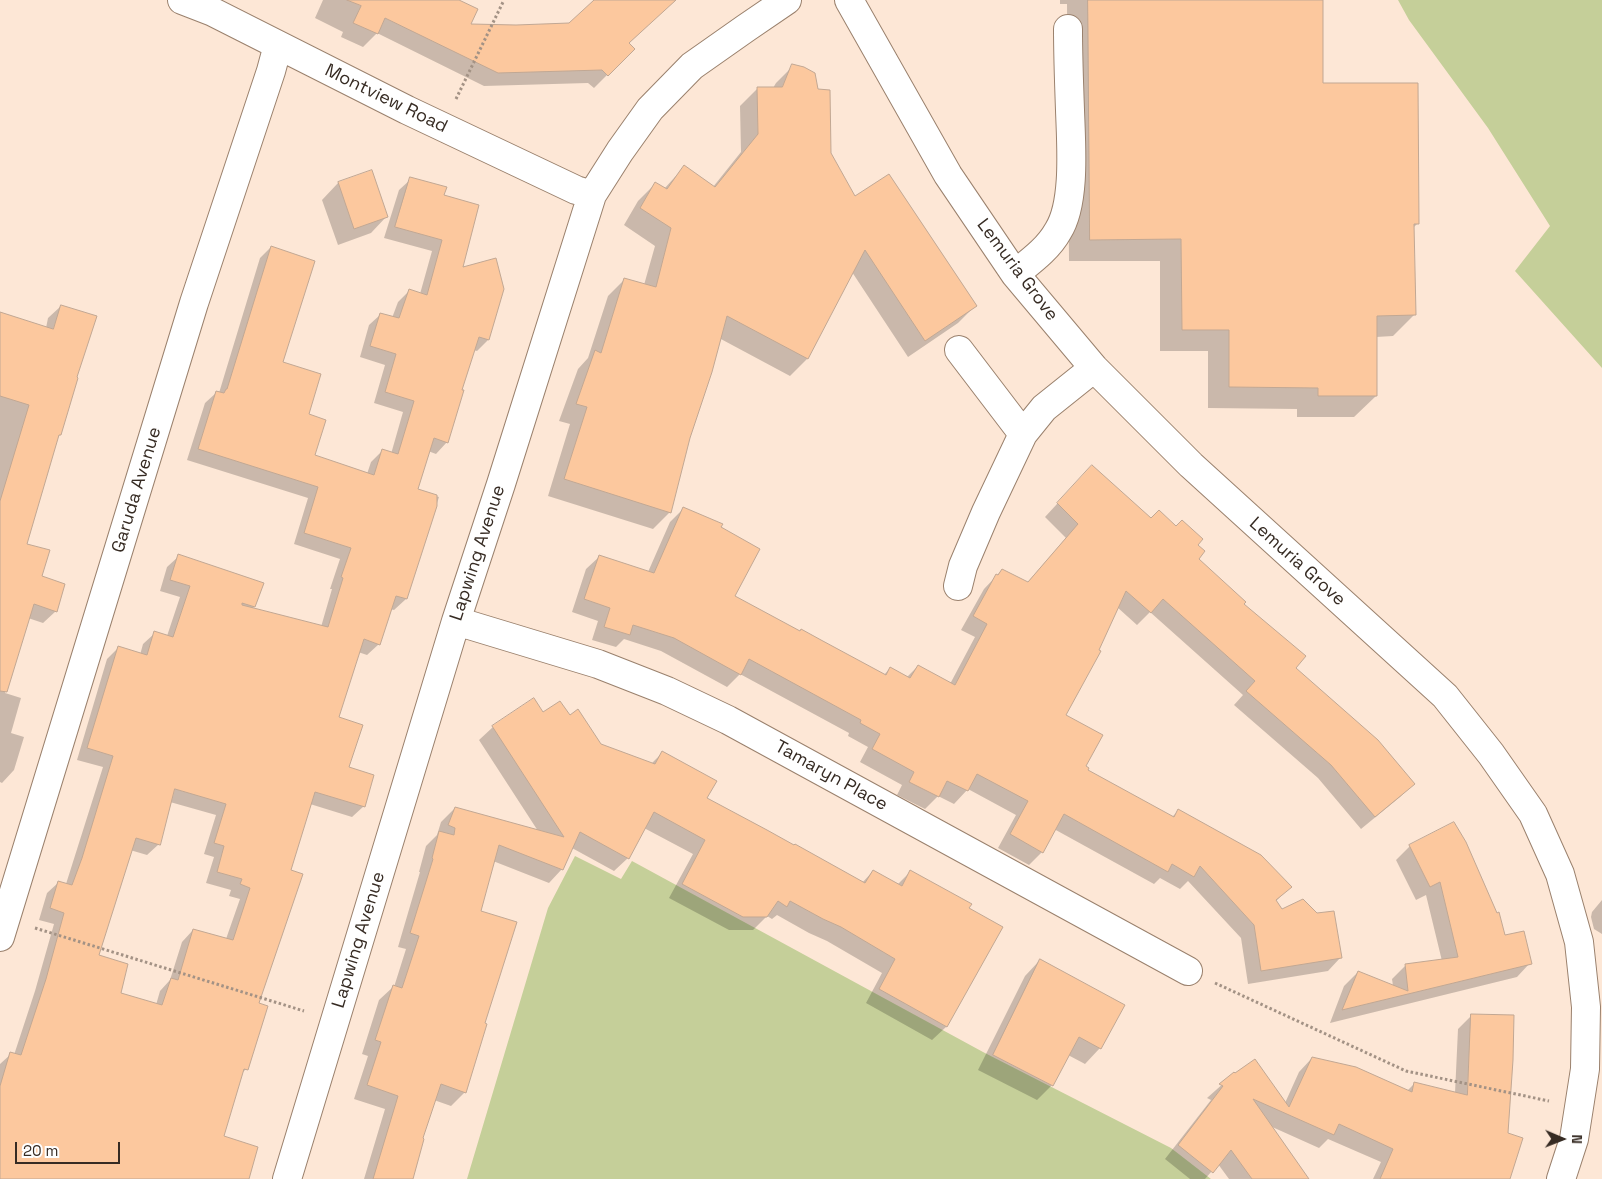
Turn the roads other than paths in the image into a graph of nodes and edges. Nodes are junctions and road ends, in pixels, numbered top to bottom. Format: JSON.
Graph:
{"nodes":[{"id":1,"x":182,"y":0,"type":"edge"},
{"id":2,"x":787,"y":0,"type":"edge"},
{"id":3,"x":849,"y":0,"type":"edge"},
{"id":4,"x":1068,"y":29,"type":"dead end"},
{"id":5,"x":278,"y":45,"type":"junction"},
{"id":6,"x":592,"y":195,"type":"junction"},
{"id":7,"x":1015,"y":274,"type":"junction"},
{"id":8,"x":959,"y":350,"type":"dead end"},
{"id":9,"x":1094,"y":368,"type":"junction"},
{"id":10,"x":1023,"y":434,"type":"junction"},
{"id":11,"x":958,"y":586,"type":"dead end"},
{"id":12,"x":456,"y":621,"type":"junction"},
{"id":13,"x":3,"y":928,"type":"edge"},
{"id":14,"x":1188,"y":971,"type":"road end"},
{"id":15,"x":287,"y":1179,"type":"edge"},
{"id":16,"x":1561,"y":1179,"type":"edge"}],
"edges":[{"from":1,"to":5,"type":"street","name":"Montview Road"},
{"from":2,"to":6,"type":"street","name":"Lapwing Avenue"},
{"from":3,"to":7,"type":"street","name":"Lemuria Grove"},
{"from":4,"to":7,"type":"street"},
{"from":5,"to":6,"type":"street","name":"Montview Road"},
{"from":5,"to":13,"type":"street","name":"Garuda Avenue"},
{"from":6,"to":12,"type":"street","name":"Lapwing Avenue"},
{"from":7,"to":9,"type":"street","name":"Lemuria Grove"},
{"from":8,"to":10,"type":"street"},
{"from":9,"to":10,"type":"street"},
{"from":9,"to":16,"type":"street","name":"Lemuria Grove"},
{"from":10,"to":11,"type":"street"},
{"from":12,"to":14,"type":"street","name":"Tamaryn Place"},
{"from":12,"to":15,"type":"street","name":"Lapwing Avenue"}]}
